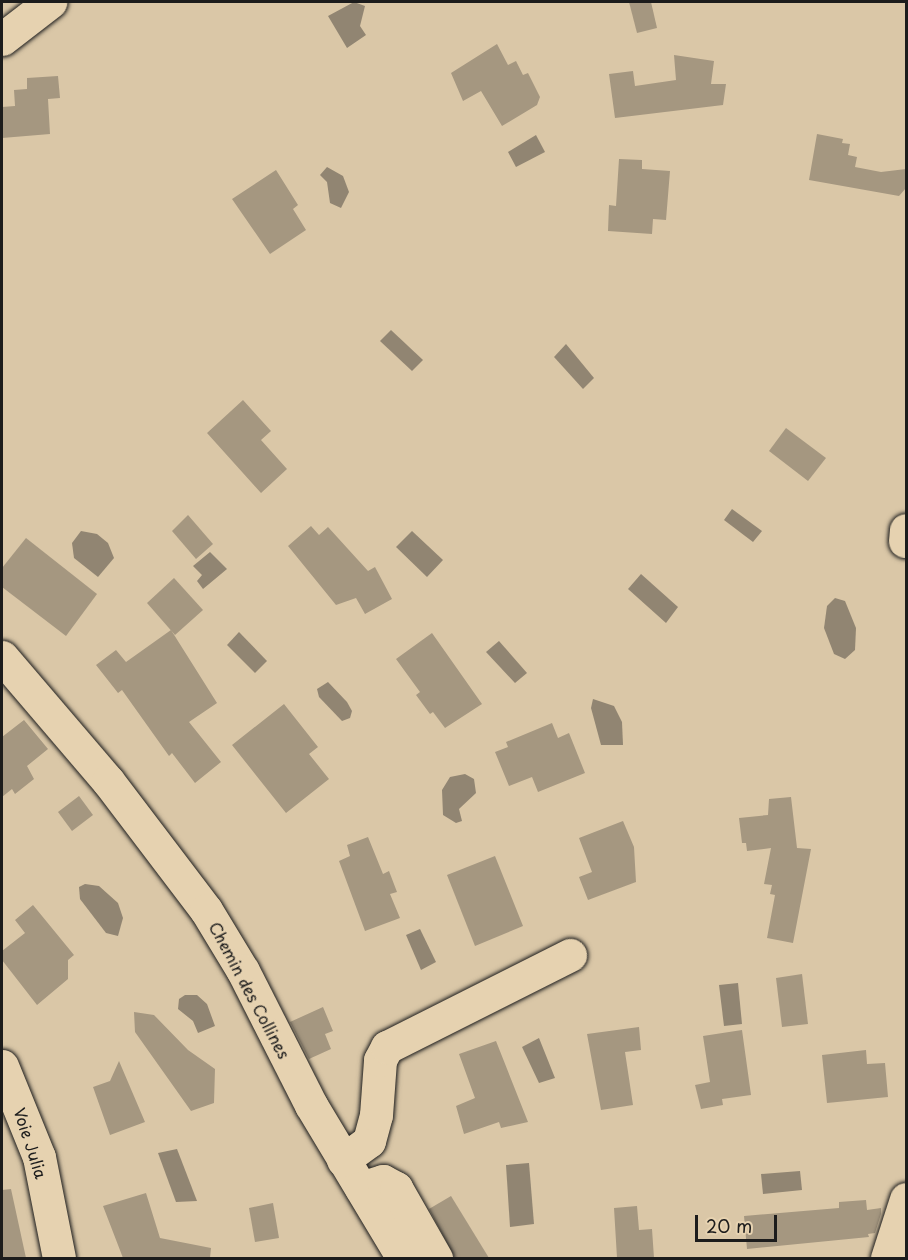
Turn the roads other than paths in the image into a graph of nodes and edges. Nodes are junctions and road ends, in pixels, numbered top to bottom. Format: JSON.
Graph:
{"nodes":[{"id":1,"x":50,"y":2,"type":"edge"},
{"id":2,"x":2,"y":39,"type":"edge"},
{"id":3,"x":2,"y":657,"type":"edge"},
{"id":4,"x":570,"y":955,"type":"dead end"},
{"id":5,"x":2,"y":1066,"type":"edge"},
{"id":6,"x":343,"y":1160,"type":"junction"},
{"id":7,"x":361,"y":1188,"type":"junction"},
{"id":8,"x":906,"y":1199,"type":"edge"},
{"id":9,"x":59,"y":1258,"type":"edge"},
{"id":10,"x":403,"y":1258,"type":"edge"},
{"id":11,"x":435,"y":1258,"type":"edge"},
{"id":12,"x":887,"y":1258,"type":"edge"}],
"edges":[{"from":1,"to":2,"type":"street"},
{"from":3,"to":6,"type":"street","name":"Chemin des Collines"},
{"from":4,"to":6,"type":"street"},
{"from":5,"to":9,"type":"street","name":"Voie Julia"},
{"from":6,"to":7,"type":"street","name":"Chemin des Collines"},
{"from":7,"to":10,"type":"street","name":"Chemin des Collines"},
{"from":7,"to":11,"type":"street"},
{"from":8,"to":12,"type":"street"}]}
